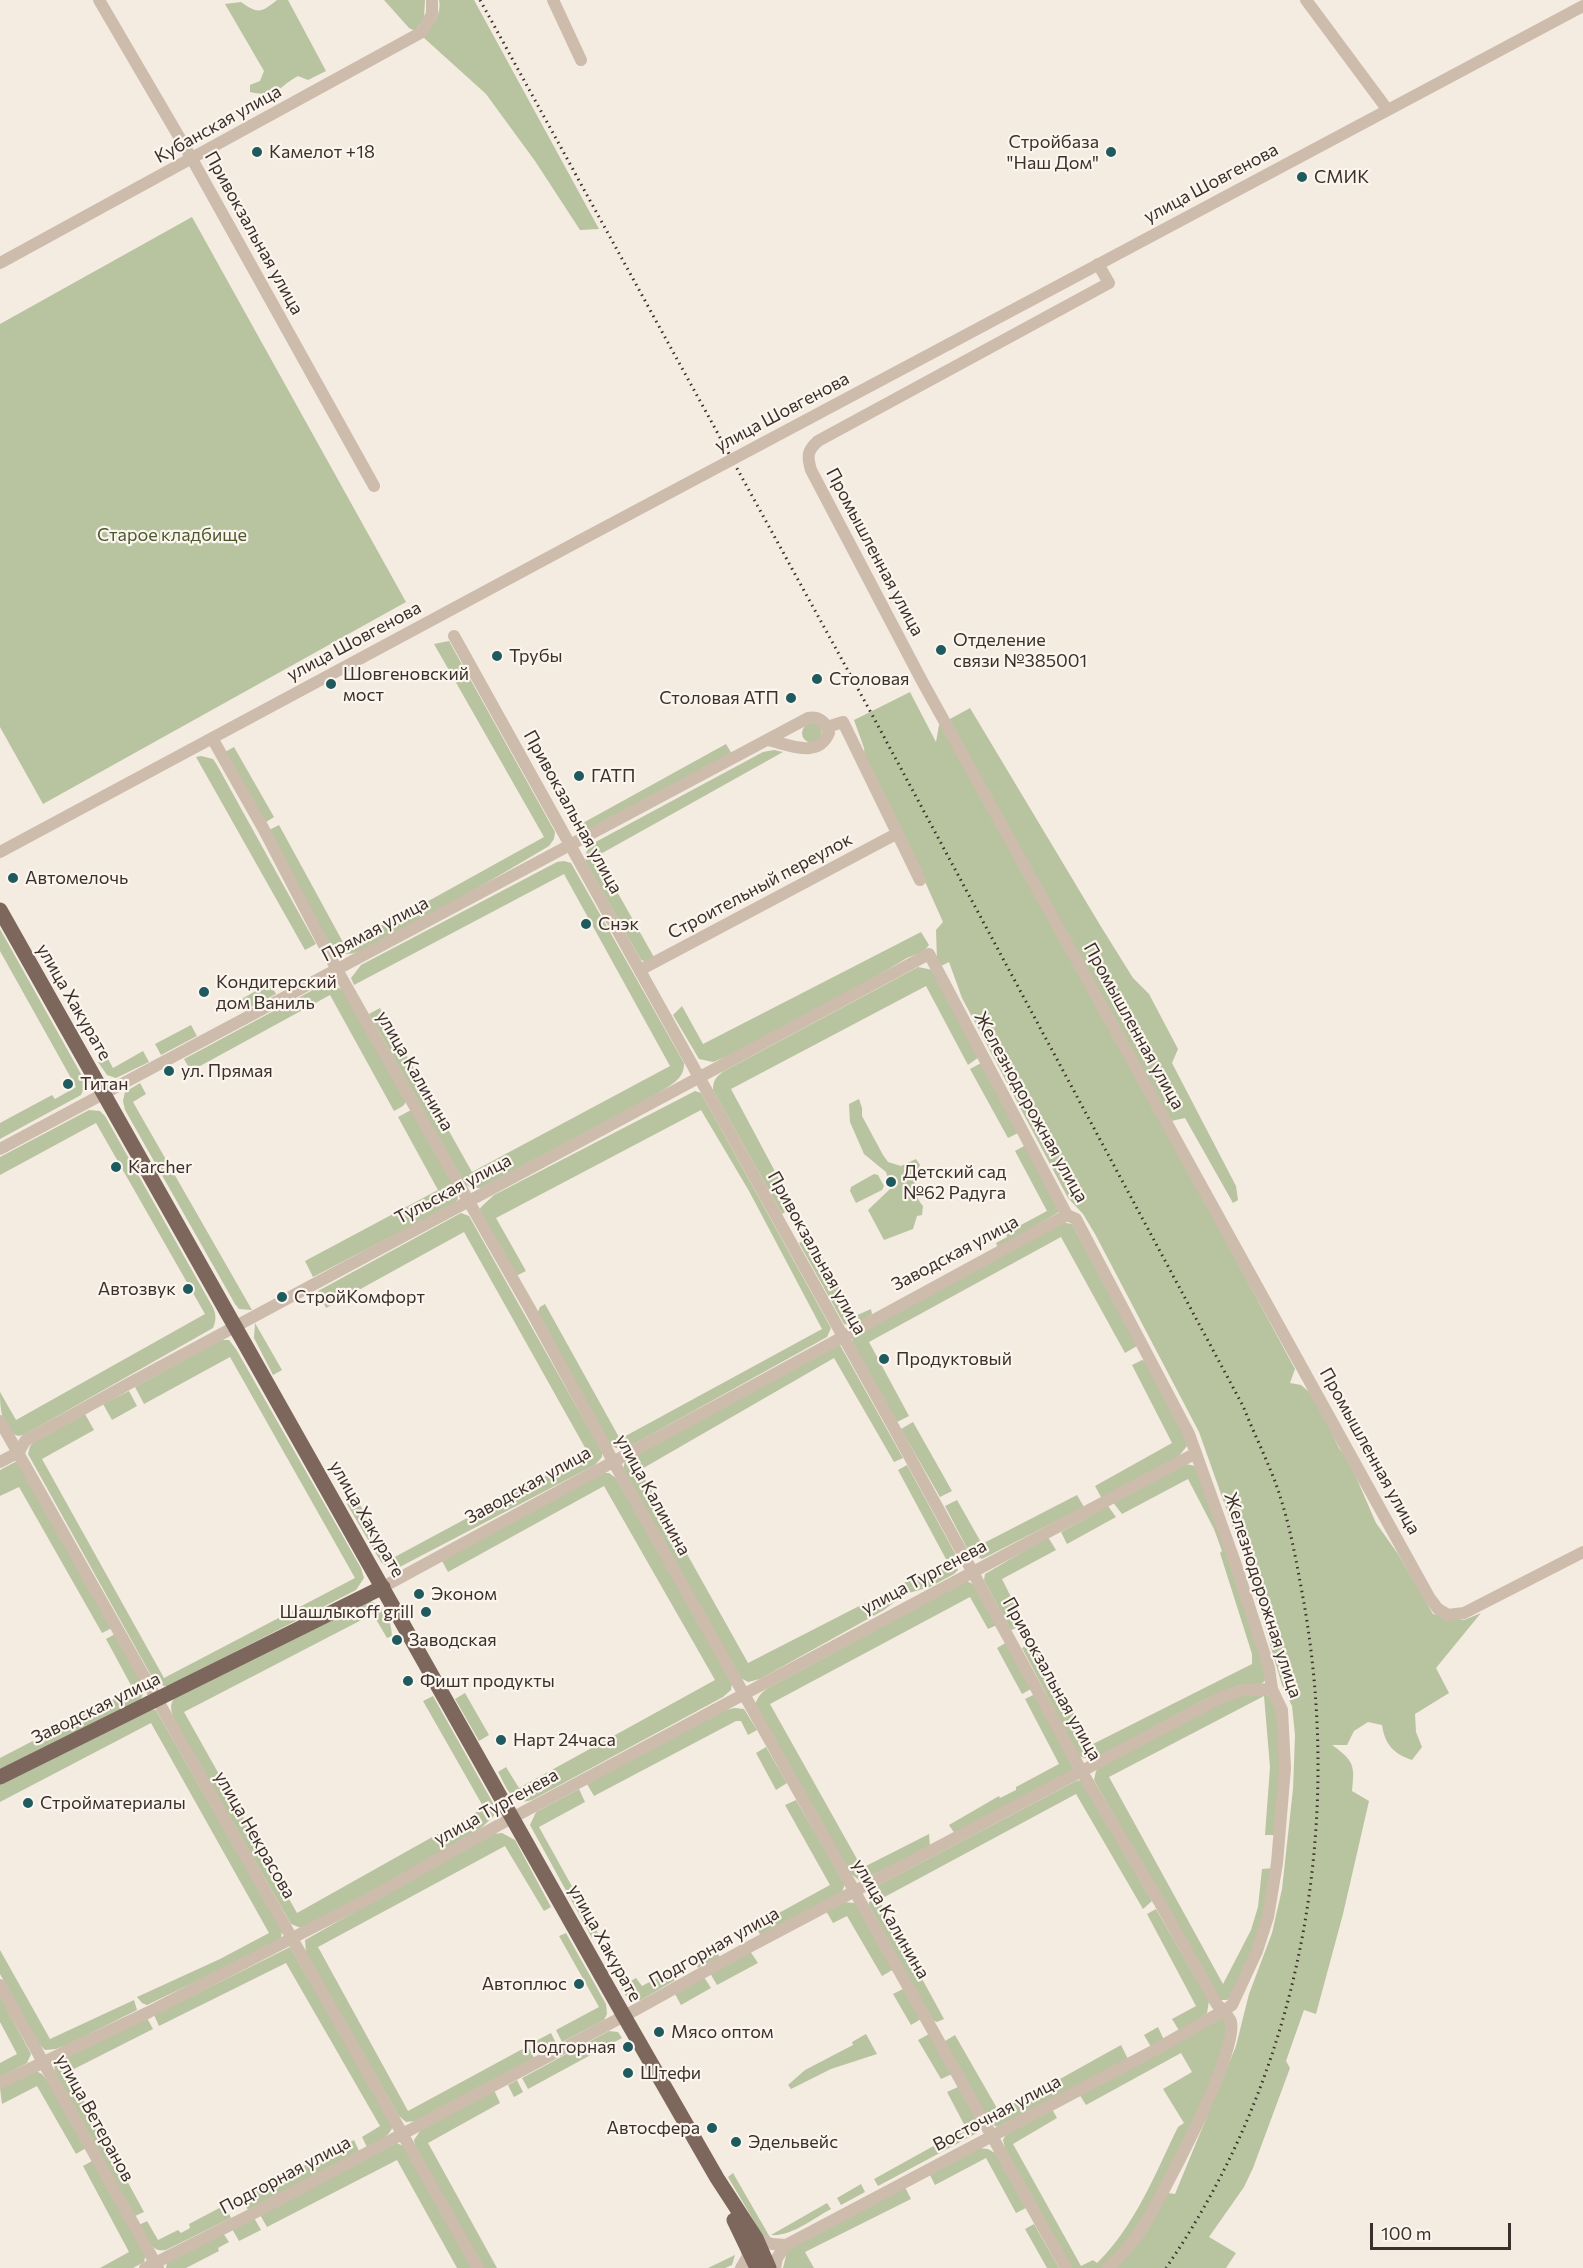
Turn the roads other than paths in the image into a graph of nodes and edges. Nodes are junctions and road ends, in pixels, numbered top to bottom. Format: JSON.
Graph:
{"nodes":[{"id":1,"x":99,"y":0,"type":"edge"},
{"id":2,"x":432,"y":0,"type":"edge"},
{"id":3,"x":553,"y":0,"type":"edge"},
{"id":4,"x":1306,"y":0,"type":"edge"},
{"id":5,"x":1583,"y":6,"type":"edge"},
{"id":6,"x":581,"y":60,"type":"dead end"},
{"id":7,"x":1387,"y":109,"type":"junction"},
{"id":8,"x":192,"y":159,"type":"junction"},
{"id":9,"x":0,"y":263,"type":"edge"},
{"id":10,"x":1098,"y":264,"type":"junction"},
{"id":11,"x":374,"y":486,"type":"dead end"},
{"id":12,"x":454,"y":636,"type":"dead end"},
{"id":13,"x":827,"y":727,"type":"junction"},
{"id":14,"x":212,"y":738,"type":"junction"},
{"id":15,"x":768,"y":740,"type":"junction"},
{"id":16,"x":896,"y":834,"type":"junction"},
{"id":17,"x":571,"y":844,"type":"junction"},
{"id":18,"x":0,"y":852,"type":"edge"},
{"id":19,"x":920,"y":879,"type":"dead end"},
{"id":20,"x":0,"y":910,"type":"edge"},
{"id":21,"x":929,"y":954,"type":"joint"},
{"id":22,"x":337,"y":970,"type":"junction"},
{"id":23,"x":640,"y":970,"type":"junction"},
{"id":24,"x":700,"y":1078,"type":"junction"},
{"id":25,"x":104,"y":1094,"type":"junction"},
{"id":26,"x":0,"y":1149,"type":"edge"},
{"id":27,"x":468,"y":1201,"type":"junction"},
{"id":28,"x":1067,"y":1215,"type":"junction"},
{"id":29,"x":235,"y":1326,"type":"junction"},
{"id":30,"x":843,"y":1336,"type":"junction"},
{"id":31,"x":0,"y":1421,"type":"edge"},
{"id":32,"x":19,"y":1452,"type":"junction"},
{"id":33,"x":1196,"y":1453,"type":"junction"},
{"id":34,"x":613,"y":1461,"type":"junction"},
{"id":35,"x":0,"y":1462,"type":"edge"},
{"id":36,"x":1583,"y":1552,"type":"edge"},
{"id":37,"x":972,"y":1571,"type":"junction"},
{"id":38,"x":383,"y":1587,"type":"junction"},
{"id":39,"x":1272,"y":1689,"type":"junction"},
{"id":40,"x":744,"y":1694,"type":"junction"},
{"id":41,"x":157,"y":1699,"type":"junction"},
{"id":42,"x":1082,"y":1772,"type":"junction"},
{"id":43,"x":0,"y":1777,"type":"edge"},
{"id":44,"x":513,"y":1818,"type":"junction"},
{"id":45,"x":855,"y":1892,"type":"junction"},
{"id":46,"x":293,"y":1938,"type":"junction"},
{"id":47,"x":0,"y":1985,"type":"edge"},
{"id":48,"x":1223,"y":2011,"type":"junction"},
{"id":49,"x":624,"y":2016,"type":"junction"},
{"id":50,"x":43,"y":2061,"type":"junction"},
{"id":51,"x":0,"y":2083,"type":"edge"},
{"id":52,"x":403,"y":2133,"type":"junction"},
{"id":53,"x":993,"y":2135,"type":"junction"},
{"id":54,"x":751,"y":2241,"type":"junction"},
{"id":55,"x":786,"y":2245,"type":"junction"},
{"id":56,"x":153,"y":2266,"type":"edge"},
{"id":57,"x":478,"y":2268,"type":"edge"},
{"id":58,"x":741,"y":2268,"type":"edge"},
{"id":59,"x":757,"y":2268,"type":"edge"},
{"id":60,"x":770,"y":2268,"type":"edge"},
{"id":61,"x":775,"y":2268,"type":"edge"},
{"id":62,"x":1066,"y":2268,"type":"edge"},
{"id":63,"x":1107,"y":2268,"type":"edge"}],
"edges":[{"from":1,"to":8,"type":"street","name":"Привокзальная улица"},
{"from":2,"to":8,"type":"street","name":"Кубанская улица"},
{"from":3,"to":6,"type":"street"},
{"from":4,"to":7,"type":"street"},
{"from":5,"to":7,"type":"street","name":"улица Шовгенова"},
{"from":7,"to":10,"type":"street","name":"улица Шовгенова"},
{"from":8,"to":9,"type":"street","name":"Кубанская улица"},
{"from":8,"to":11,"type":"street","name":"Привокзальная улица"},
{"from":10,"to":14,"type":"street","name":"улица Шовгенова","bridge":true},
{"from":10,"to":36,"type":"street","name":"Промышленная улица"},
{"from":12,"to":17,"type":"street","name":"Привокзальная улица"},
{"from":13,"to":15,"type":"street","name":"Прямая улица"},
{"from":13,"to":15,"type":"street"},
{"from":13,"to":16,"type":"street"},
{"from":14,"to":18,"type":"street","name":"улица Шовгенова"},
{"from":14,"to":22,"type":"street","name":"улица Калинина"},
{"from":15,"to":17,"type":"street","name":"Прямая улица"},
{"from":16,"to":19,"type":"street"},
{"from":16,"to":23,"type":"street","name":"Строительный переулок"},
{"from":17,"to":22,"type":"street","name":"Прямая улица"},
{"from":17,"to":23,"type":"street","name":"Привокзальная улица"},
{"from":20,"to":25,"type":"main road","name":"улица Хакурате"},
{"from":21,"to":24,"type":"street","name":"Тульская улица"},
{"from":21,"to":28,"type":"street","name":"Железнодорожная улица"},
{"from":22,"to":25,"type":"street","name":"Прямая улица"},
{"from":22,"to":27,"type":"street","name":"улица Калинина"},
{"from":23,"to":24,"type":"street","name":"Привокзальная улица"},
{"from":24,"to":27,"type":"street","name":"Тульская улица"},
{"from":24,"to":30,"type":"street","name":"Привокзальная улица"},
{"from":25,"to":26,"type":"street","name":"Прямая улица"},
{"from":25,"to":29,"type":"main road","name":"улица Хакурате"},
{"from":27,"to":29,"type":"street","name":"Тульская улица"},
{"from":27,"to":34,"type":"street","name":"улица Калинина"},
{"from":28,"to":30,"type":"street","name":"Заводская улица"},
{"from":28,"to":33,"type":"street","name":"Железнодорожная улица"},
{"from":29,"to":32,"type":"street","name":"Тульская улица"},
{"from":29,"to":38,"type":"main road","name":"улица Хакурате"},
{"from":30,"to":34,"type":"street","name":"Заводская улица"},
{"from":30,"to":37,"type":"street","name":"Привокзальная улица"},
{"from":31,"to":32,"type":"street","name":"улица Некрасова"},
{"from":32,"to":35,"type":"street","name":"Тульская улица"},
{"from":32,"to":41,"type":"street","name":"улица Некрасова"},
{"from":33,"to":37,"type":"street","name":"улица Тургенева"},
{"from":33,"to":39,"type":"street","name":"Железнодорожная улица"},
{"from":34,"to":38,"type":"street","name":"Заводская улица"},
{"from":34,"to":40,"type":"street","name":"улица Калинина"},
{"from":37,"to":40,"type":"street","name":"улица Тургенева"},
{"from":37,"to":42,"type":"street","name":"Привокзальная улица"},
{"from":38,"to":41,"type":"main road","name":"Заводская улица"},
{"from":38,"to":44,"type":"main road","name":"улица Хакурате"},
{"from":39,"to":42,"type":"street","name":"Подгорная улица"},
{"from":39,"to":48,"type":"street","name":"Железнодорожная улица"},
{"from":40,"to":44,"type":"street","name":"улица Тургенева"},
{"from":40,"to":45,"type":"street","name":"улица Калинина"},
{"from":41,"to":43,"type":"main road","name":"Заводская улица"},
{"from":41,"to":46,"type":"street","name":"улица Некрасова"},
{"from":42,"to":45,"type":"street","name":"Подгорная улица"},
{"from":42,"to":48,"type":"street","name":"Привокзальная улица"},
{"from":44,"to":46,"type":"street","name":"улица Тургенева"},
{"from":44,"to":49,"type":"main road","name":"улица Хакурате"},
{"from":45,"to":49,"type":"street","name":"Подгорная улица"},
{"from":45,"to":53,"type":"street","name":"улица Калинина"},
{"from":46,"to":50,"type":"street","name":"улица Тургенева"},
{"from":46,"to":52,"type":"street","name":"улица Некрасова"},
{"from":47,"to":50,"type":"street","name":"улица Ветеранов"},
{"from":48,"to":53,"type":"street","name":"Восточная улица"},
{"from":48,"to":63,"type":"street"},
{"from":49,"to":52,"type":"street","name":"Подгорная улица"},
{"from":49,"to":54,"type":"main road","name":"улица Хакурате"},
{"from":50,"to":51,"type":"street","name":"улица Тургенева"},
{"from":50,"to":56,"type":"street","name":"улица Ветеранов"},
{"from":52,"to":56,"type":"street","name":"Подгорная улица"},
{"from":52,"to":57,"type":"street","name":"улица Некрасова"},
{"from":53,"to":55,"type":"street","name":"Восточная улица"},
{"from":53,"to":62,"type":"street","name":"улица Калинина"},
{"from":54,"to":55,"type":"street"},
{"from":54,"to":58,"type":"street"},
{"from":54,"to":59,"type":"main road","name":"улица Хакурате"},
{"from":54,"to":60,"type":"main road","name":"улица Хакурате"},
{"from":55,"to":61,"type":"street"}]}
